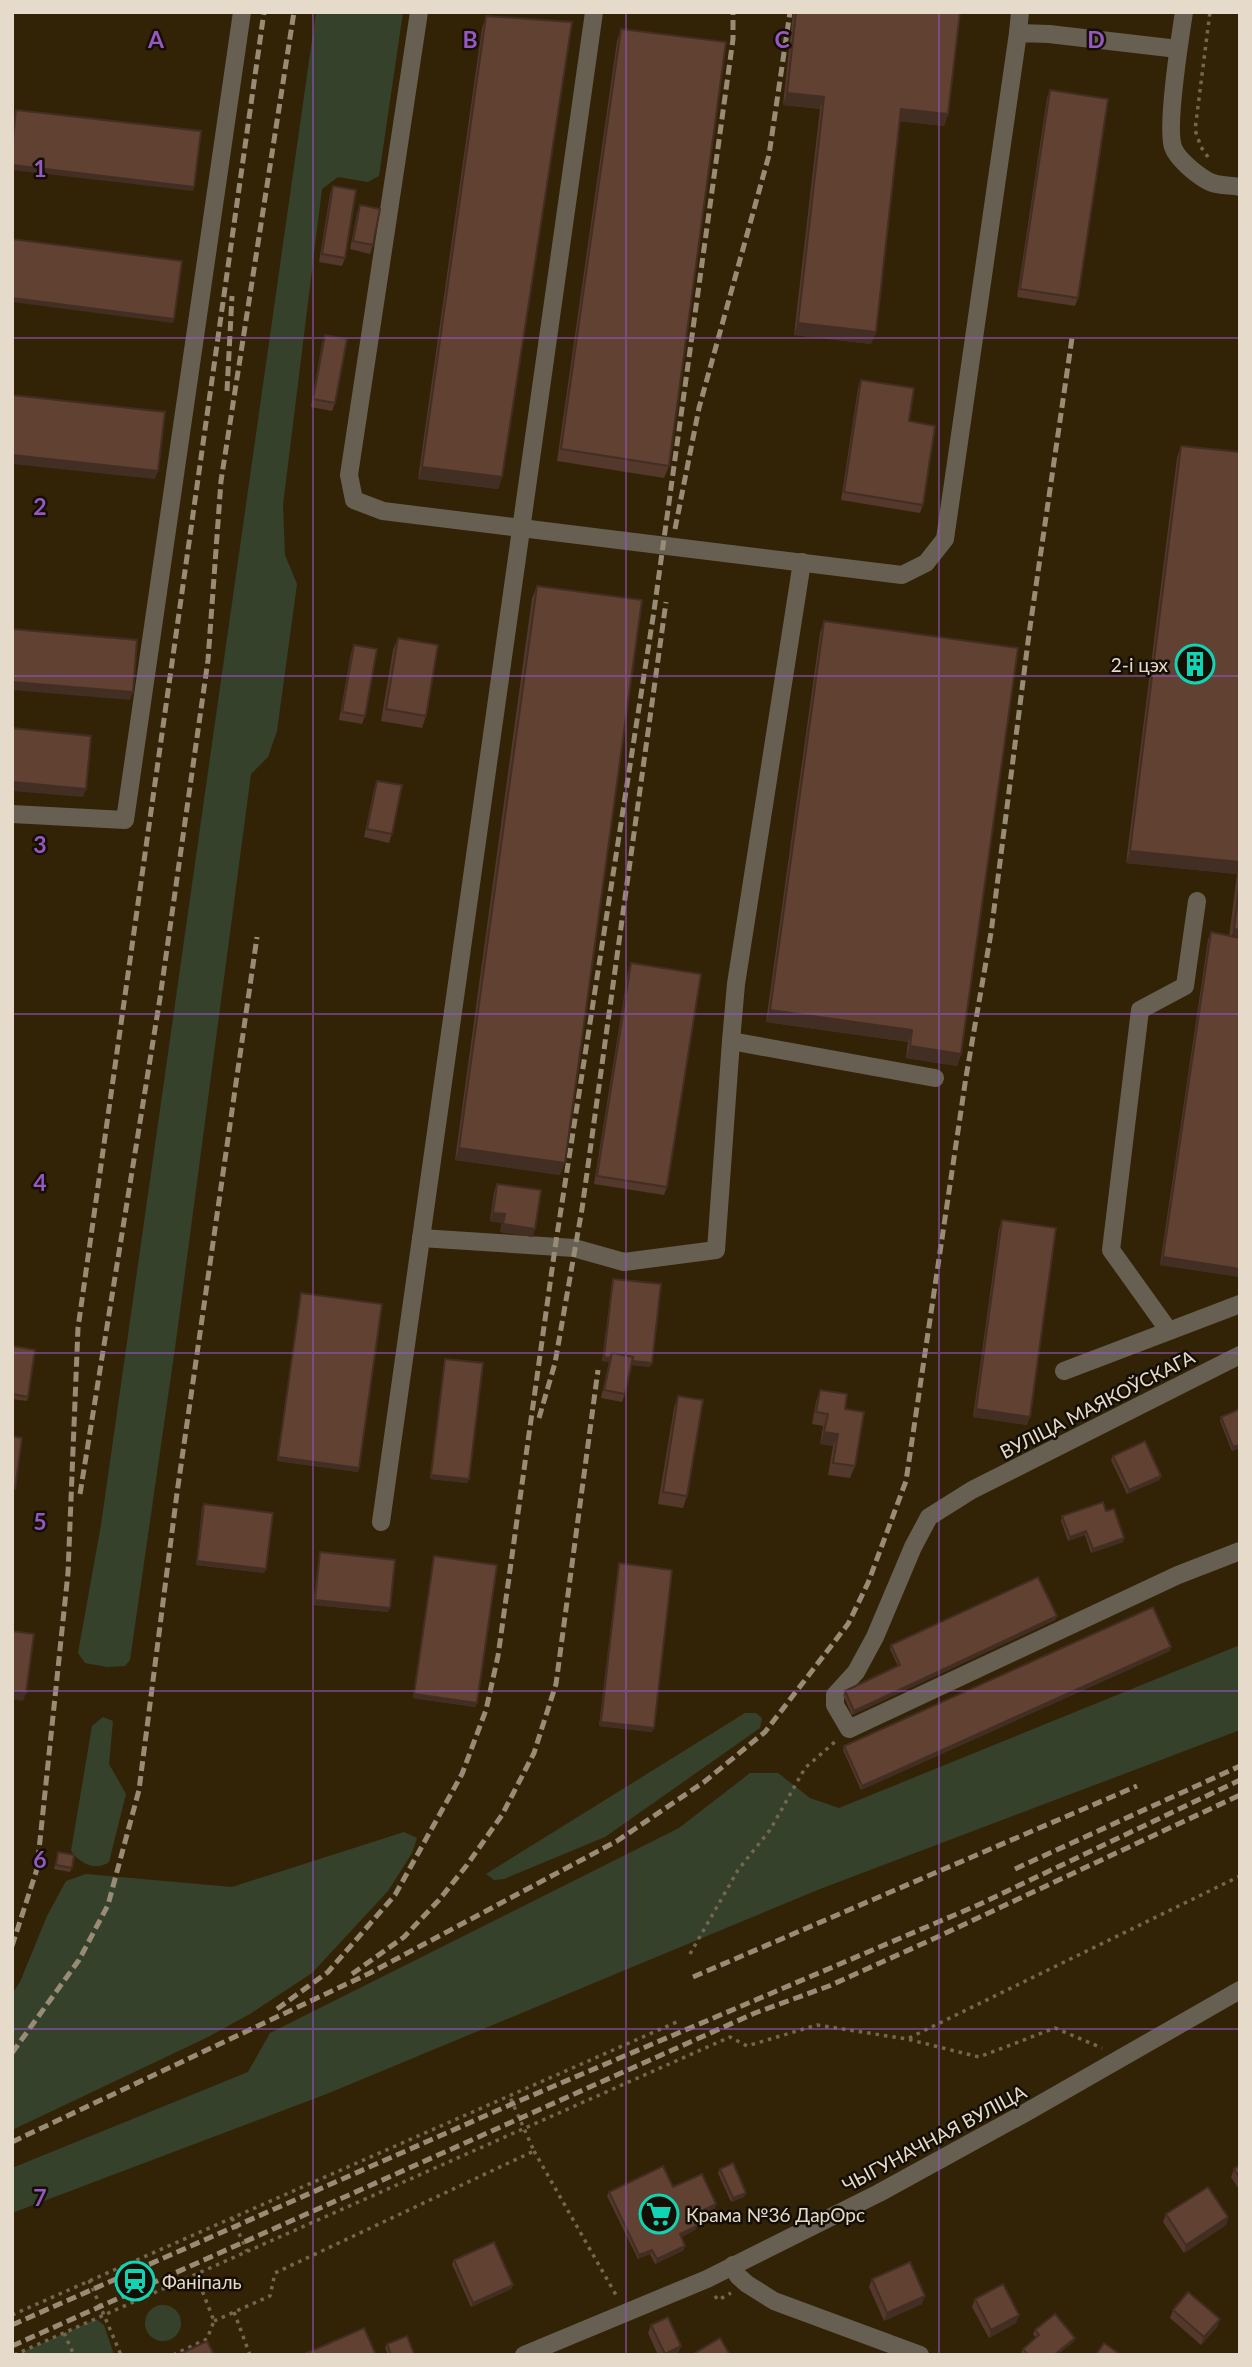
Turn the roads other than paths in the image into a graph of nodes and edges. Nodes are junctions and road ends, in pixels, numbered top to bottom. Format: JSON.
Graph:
{"nodes":[{"id":1,"x":242,"y":12,"type":"edge"},
{"id":2,"x":419,"y":12,"type":"edge"},
{"id":3,"x":594,"y":12,"type":"edge"},
{"id":4,"x":1020,"y":12,"type":"edge"},
{"id":5,"x":1184,"y":12,"type":"edge"},
{"id":6,"x":1018,"y":33,"type":"junction"},
{"id":7,"x":1178,"y":49,"type":"junction"},
{"id":8,"x":1240,"y":187,"type":"edge"},
{"id":9,"x":520,"y":527,"type":"junction"},
{"id":10,"x":802,"y":562,"type":"junction"},
{"id":11,"x":12,"y":814,"type":"edge"},
{"id":12,"x":1197,"y":901,"type":"dead end"},
{"id":13,"x":731,"y":1041,"type":"junction"},
{"id":14,"x":935,"y":1078,"type":"dead end"},
{"id":15,"x":421,"y":1237,"type":"junction"},
{"id":16,"x":1240,"y":1304,"type":"edge"},
{"id":17,"x":1169,"y":1331,"type":"junction"},
{"id":18,"x":1240,"y":1355,"type":"edge"},
{"id":19,"x":1064,"y":1371,"type":"dead end"},
{"id":20,"x":381,"y":1522,"type":"dead end"},
{"id":21,"x":1240,"y":1551,"type":"edge"},
{"id":22,"x":1240,"y":1990,"type":"edge"},
{"id":23,"x":733,"y":2265,"type":"junction"},
{"id":24,"x":524,"y":2355,"type":"edge"},
{"id":25,"x":920,"y":2355,"type":"edge"}],
"edges":[{"from":1,"to":11,"type":"street"},
{"from":2,"to":9,"type":"street"},
{"from":3,"to":9,"type":"street"},
{"from":4,"to":6,"type":"street"},
{"from":5,"to":7,"type":"street"},
{"from":6,"to":7,"type":"street"},
{"from":6,"to":10,"type":"street"},
{"from":7,"to":8,"type":"street"},
{"from":9,"to":10,"type":"street"},
{"from":9,"to":15,"type":"street"},
{"from":10,"to":13,"type":"street"},
{"from":12,"to":17,"type":"street"},
{"from":13,"to":14,"type":"street"},
{"from":13,"to":15,"type":"street"},
{"from":15,"to":20,"type":"street"},
{"from":16,"to":17,"type":"street"},
{"from":17,"to":19,"type":"street"},
{"from":18,"to":21,"type":"street","name":"ВУЛІЦА МАЯКОЎСКАГА"},
{"from":22,"to":23,"type":"street","name":"ЧЫГУНАЧНАЯ ВУЛІЦА"},
{"from":23,"to":24,"type":"street","name":"ЧЫГУНАЧНАЯ ВУЛІЦА"},
{"from":23,"to":25,"type":"street"}]}
